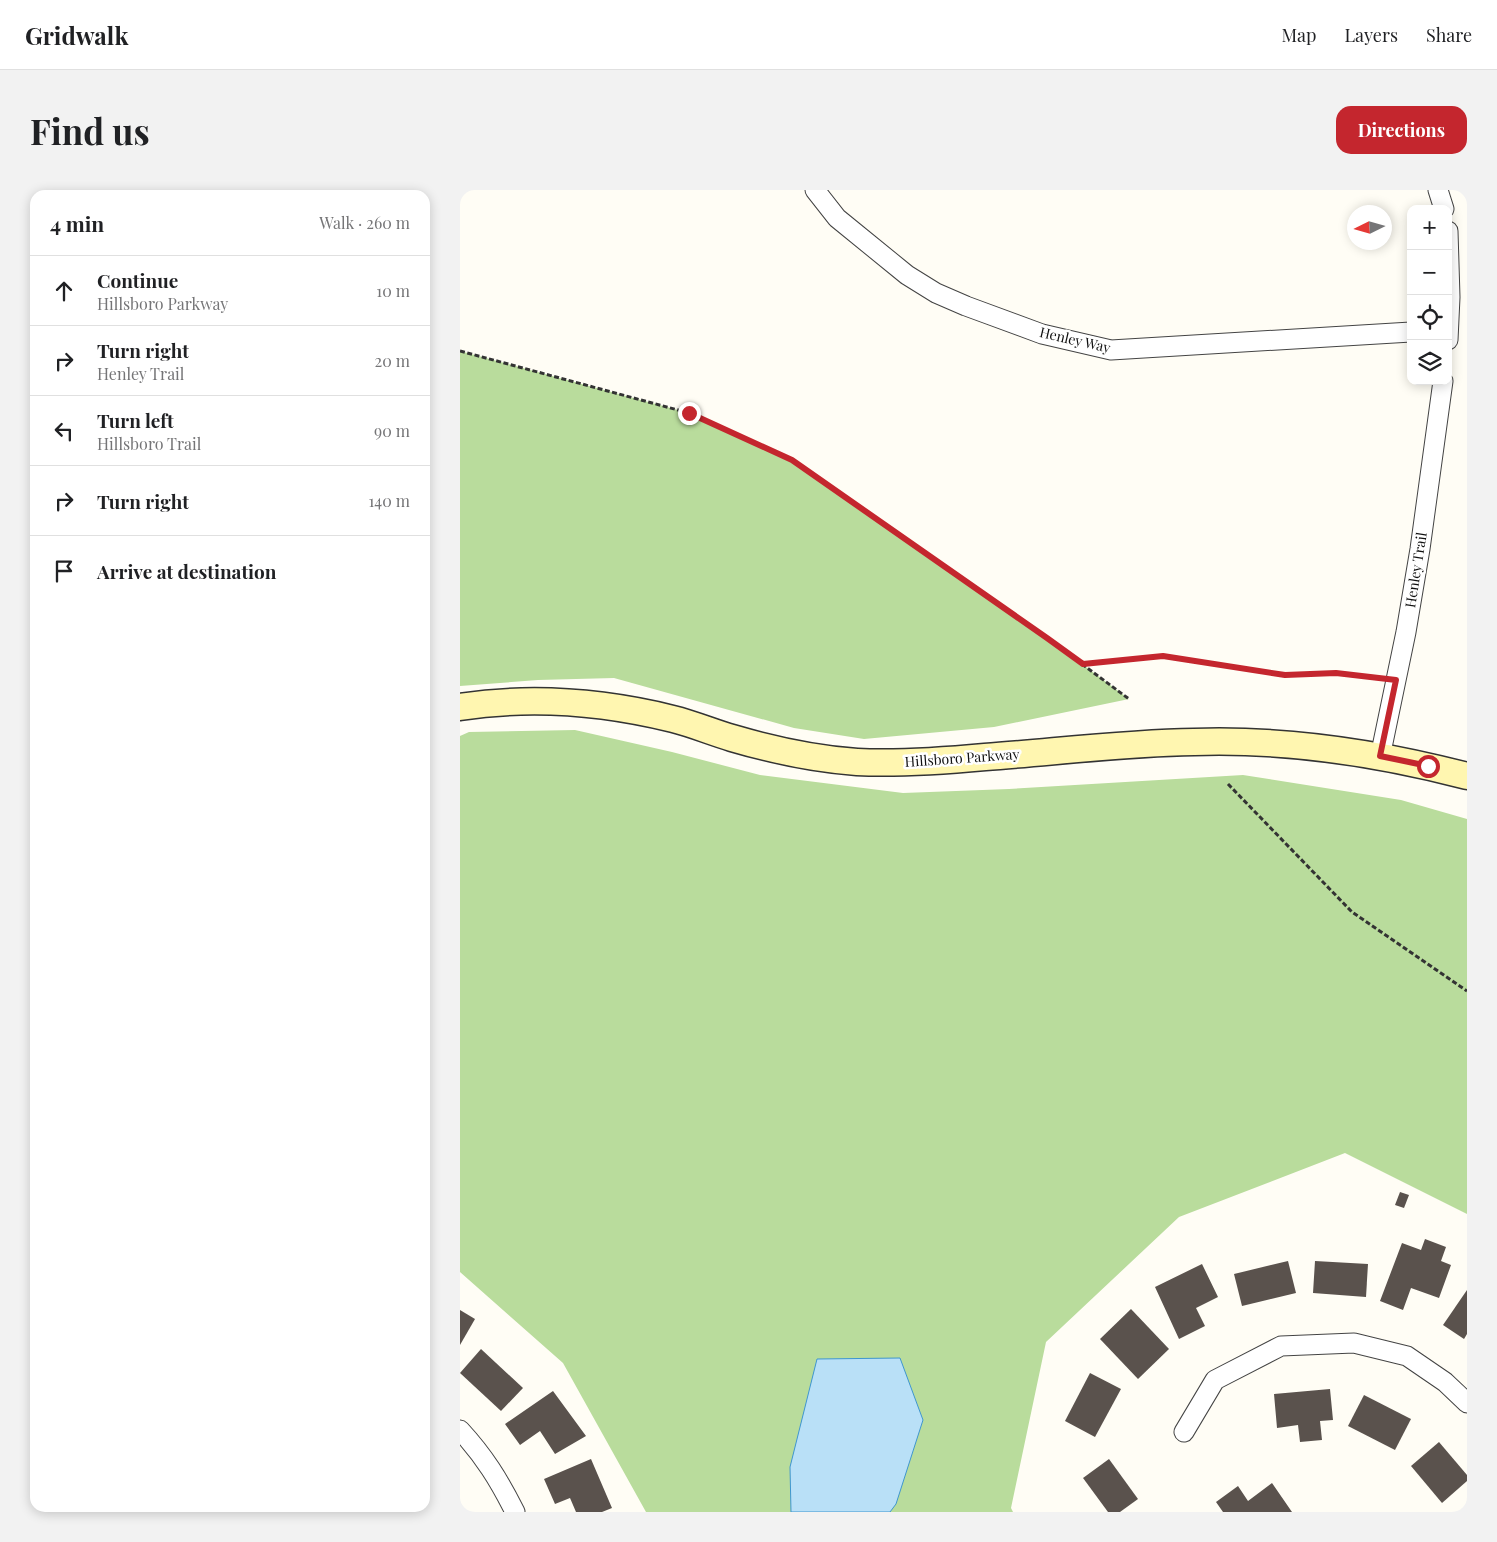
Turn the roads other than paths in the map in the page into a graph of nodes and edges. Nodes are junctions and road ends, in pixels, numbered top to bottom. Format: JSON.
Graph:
{"nodes":[{"id":1,"x":815,"y":190,"type":"edge"},
{"id":2,"x":1438,"y":190,"type":"edge"},
{"id":3,"x":1443,"y":205,"type":"edge"},
{"id":4,"x":1448,"y":250,"type":"edge"},
{"id":5,"x":1449,"y":295,"type":"edge"},
{"id":6,"x":1407,"y":332,"type":"edge"},
{"id":7,"x":1442,"y":385,"type":"edge"},
{"id":8,"x":460,"y":708,"type":"edge"},
{"id":9,"x":1380,"y":756,"type":"junction"},
{"id":10,"x":1467,"y":776,"type":"edge"},
{"id":11,"x":1467,"y":1403,"type":"edge"},
{"id":12,"x":460,"y":1430,"type":"edge"},
{"id":13,"x":1184,"y":1432,"type":"dead end"},
{"id":14,"x":515,"y":1512,"type":"edge"}],
"edges":[{"from":1,"to":6,"type":"street","name":"Henley Way"},
{"from":2,"to":3,"type":"street"},
{"from":4,"to":5,"type":"street"},
{"from":7,"to":9,"type":"street","name":"Henley Trail"},
{"from":8,"to":9,"type":"street","name":"Hillsboro Parkway"},
{"from":9,"to":10,"type":"street","name":"Hillsboro Parkway"},
{"from":11,"to":13,"type":"street"},
{"from":12,"to":14,"type":"street"}]}
